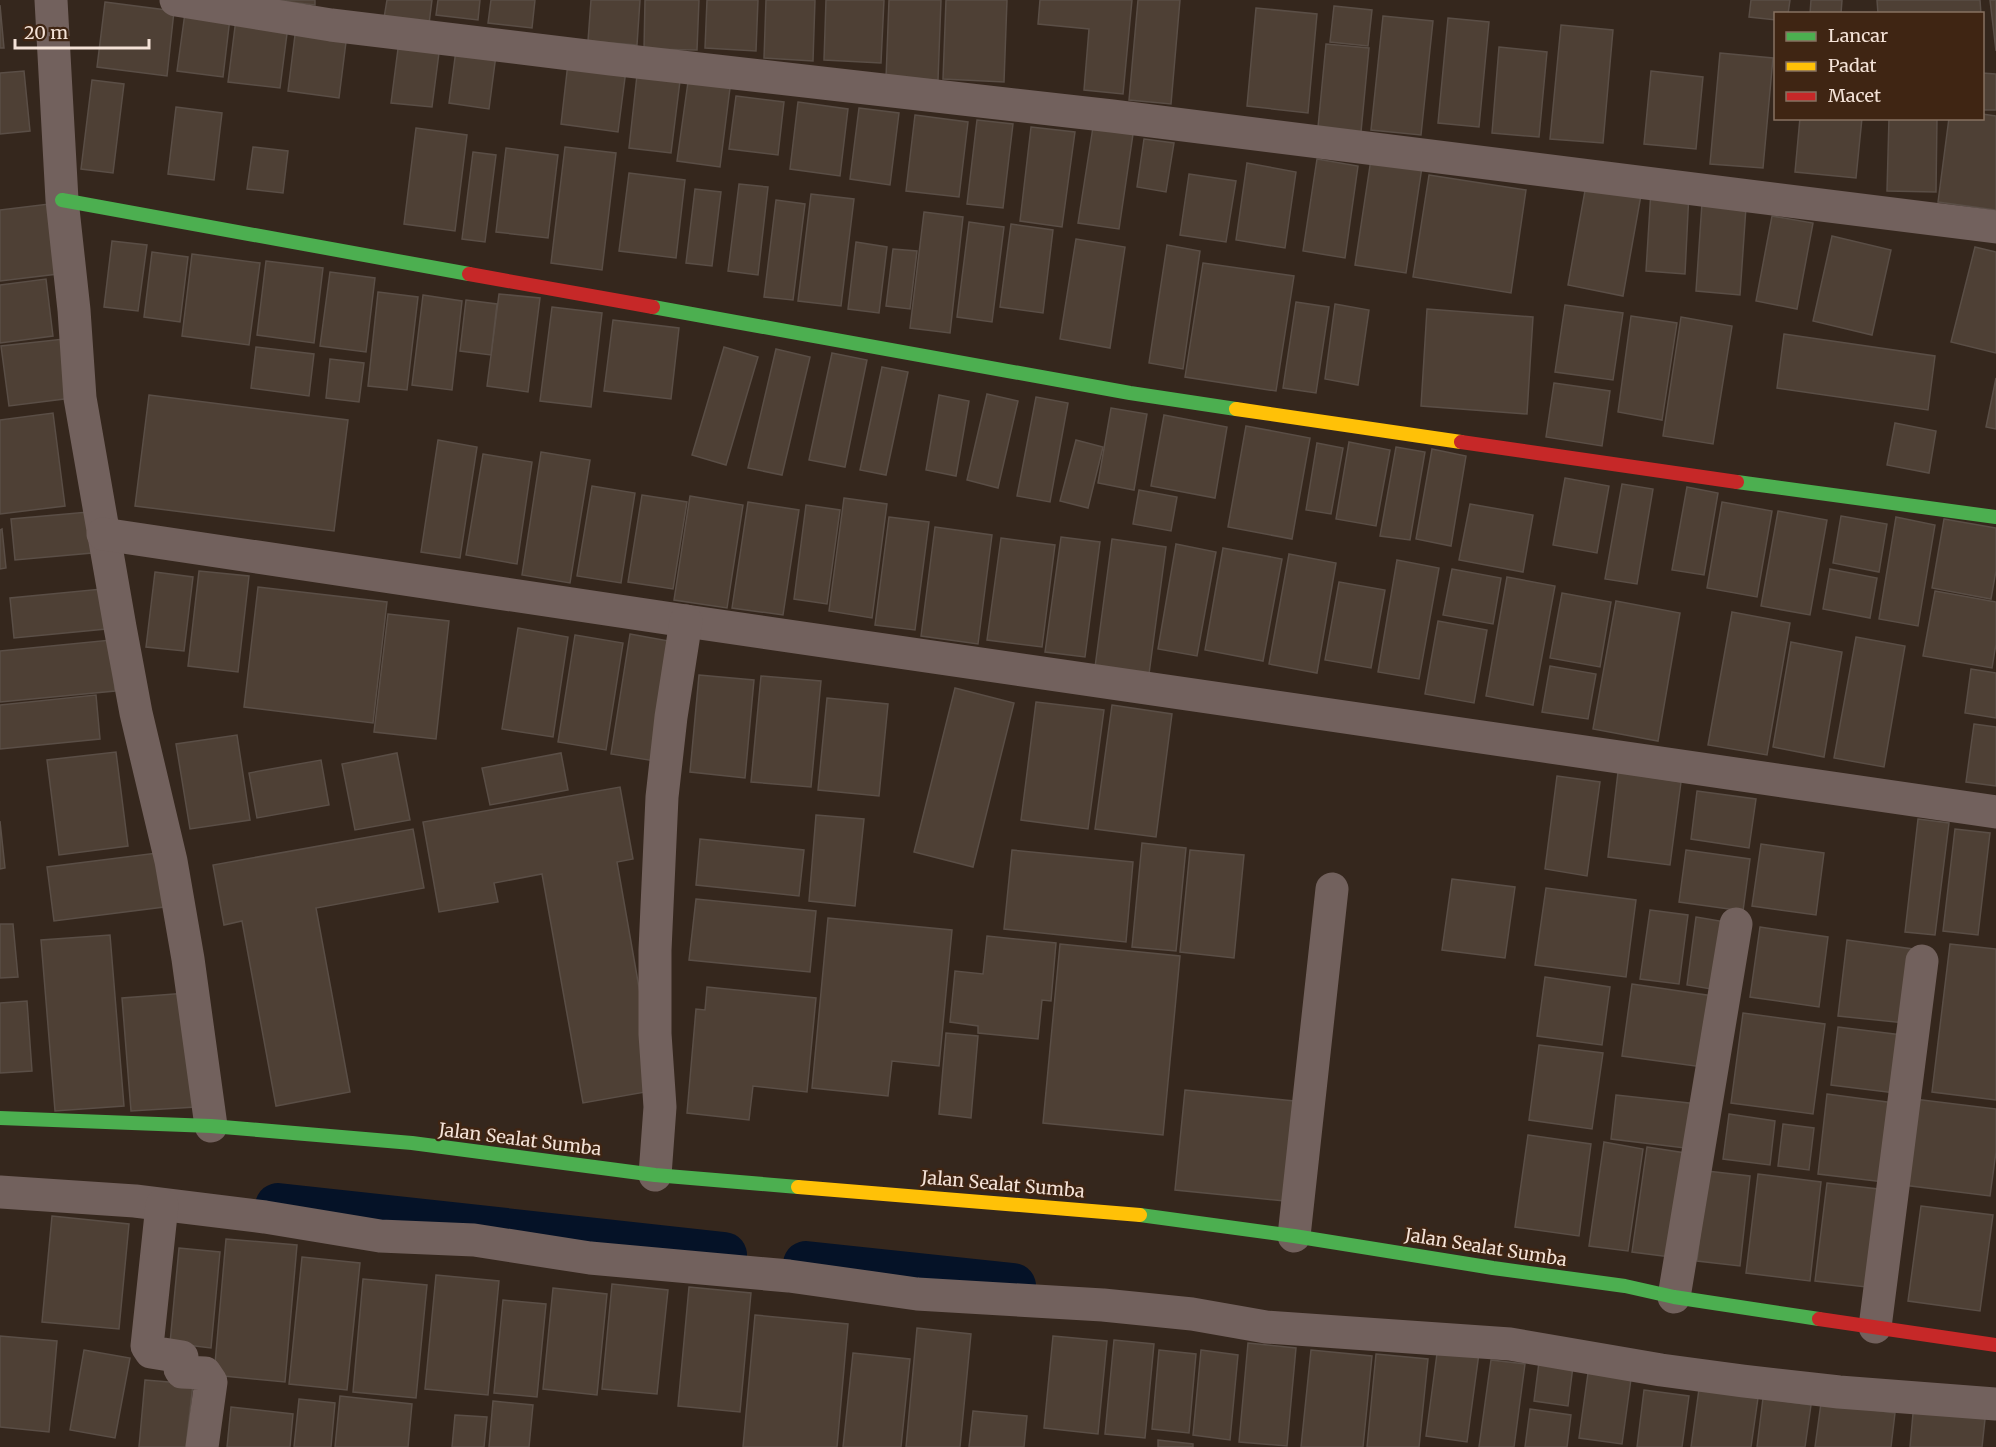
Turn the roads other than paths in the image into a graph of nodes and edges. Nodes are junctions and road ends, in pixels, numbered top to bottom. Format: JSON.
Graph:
{"nodes":[{"id":1,"x":51,"y":0,"type":"edge"},
{"id":2,"x":176,"y":0,"type":"edge"},
{"id":3,"x":62,"y":200,"type":"junction"},
{"id":4,"x":1996,"y":226,"type":"edge"},
{"id":5,"x":1996,"y":517,"type":"edge"},
{"id":6,"x":103,"y":534,"type":"junction"},
{"id":7,"x":686,"y":621,"type":"junction"},
{"id":8,"x":1996,"y":812,"type":"edge"},
{"id":9,"x":1332,"y":889,"type":"dead end"},
{"id":10,"x":1736,"y":924,"type":"dead end"},
{"id":11,"x":1922,"y":961,"type":"dead end"},
{"id":12,"x":0,"y":1118,"type":"edge"},
{"id":13,"x":211,"y":1126,"type":"junction"},
{"id":14,"x":655,"y":1175,"type":"junction"},
{"id":15,"x":0,"y":1192,"type":"edge"},
{"id":16,"x":162,"y":1205,"type":"junction"},
{"id":17,"x":1294,"y":1236,"type":"junction"},
{"id":18,"x":1674,"y":1297,"type":"junction"},
{"id":19,"x":1875,"y":1327,"type":"junction"},
{"id":20,"x":1996,"y":1345,"type":"edge"},
{"id":21,"x":1996,"y":1404,"type":"edge"},
{"id":22,"x":202,"y":1447,"type":"edge"}],
"edges":[{"from":1,"to":3,"type":"street"},
{"from":2,"to":4,"type":"street"},
{"from":3,"to":5,"type":"street"},
{"from":3,"to":6,"type":"street"},
{"from":6,"to":7,"type":"street"},
{"from":6,"to":13,"type":"street"},
{"from":7,"to":8,"type":"street"},
{"from":7,"to":14,"type":"street"},
{"from":9,"to":17,"type":"street"},
{"from":10,"to":18,"type":"street"},
{"from":11,"to":19,"type":"street"},
{"from":12,"to":13,"type":"street","name":"Jalan Sealat Sumba"},
{"from":13,"to":14,"type":"street","name":"Jalan Sealat Sumba"},
{"from":14,"to":17,"type":"street","name":"Jalan Sealat Sumba"},
{"from":15,"to":16,"type":"street"},
{"from":16,"to":21,"type":"street"},
{"from":16,"to":22,"type":"street"},
{"from":17,"to":18,"type":"street","name":"Jalan Sealat Sumba"},
{"from":18,"to":19,"type":"street","name":"Jalan Sealat Sumba"},
{"from":19,"to":20,"type":"street","name":"Jalan Sealat Sumba"}]}
